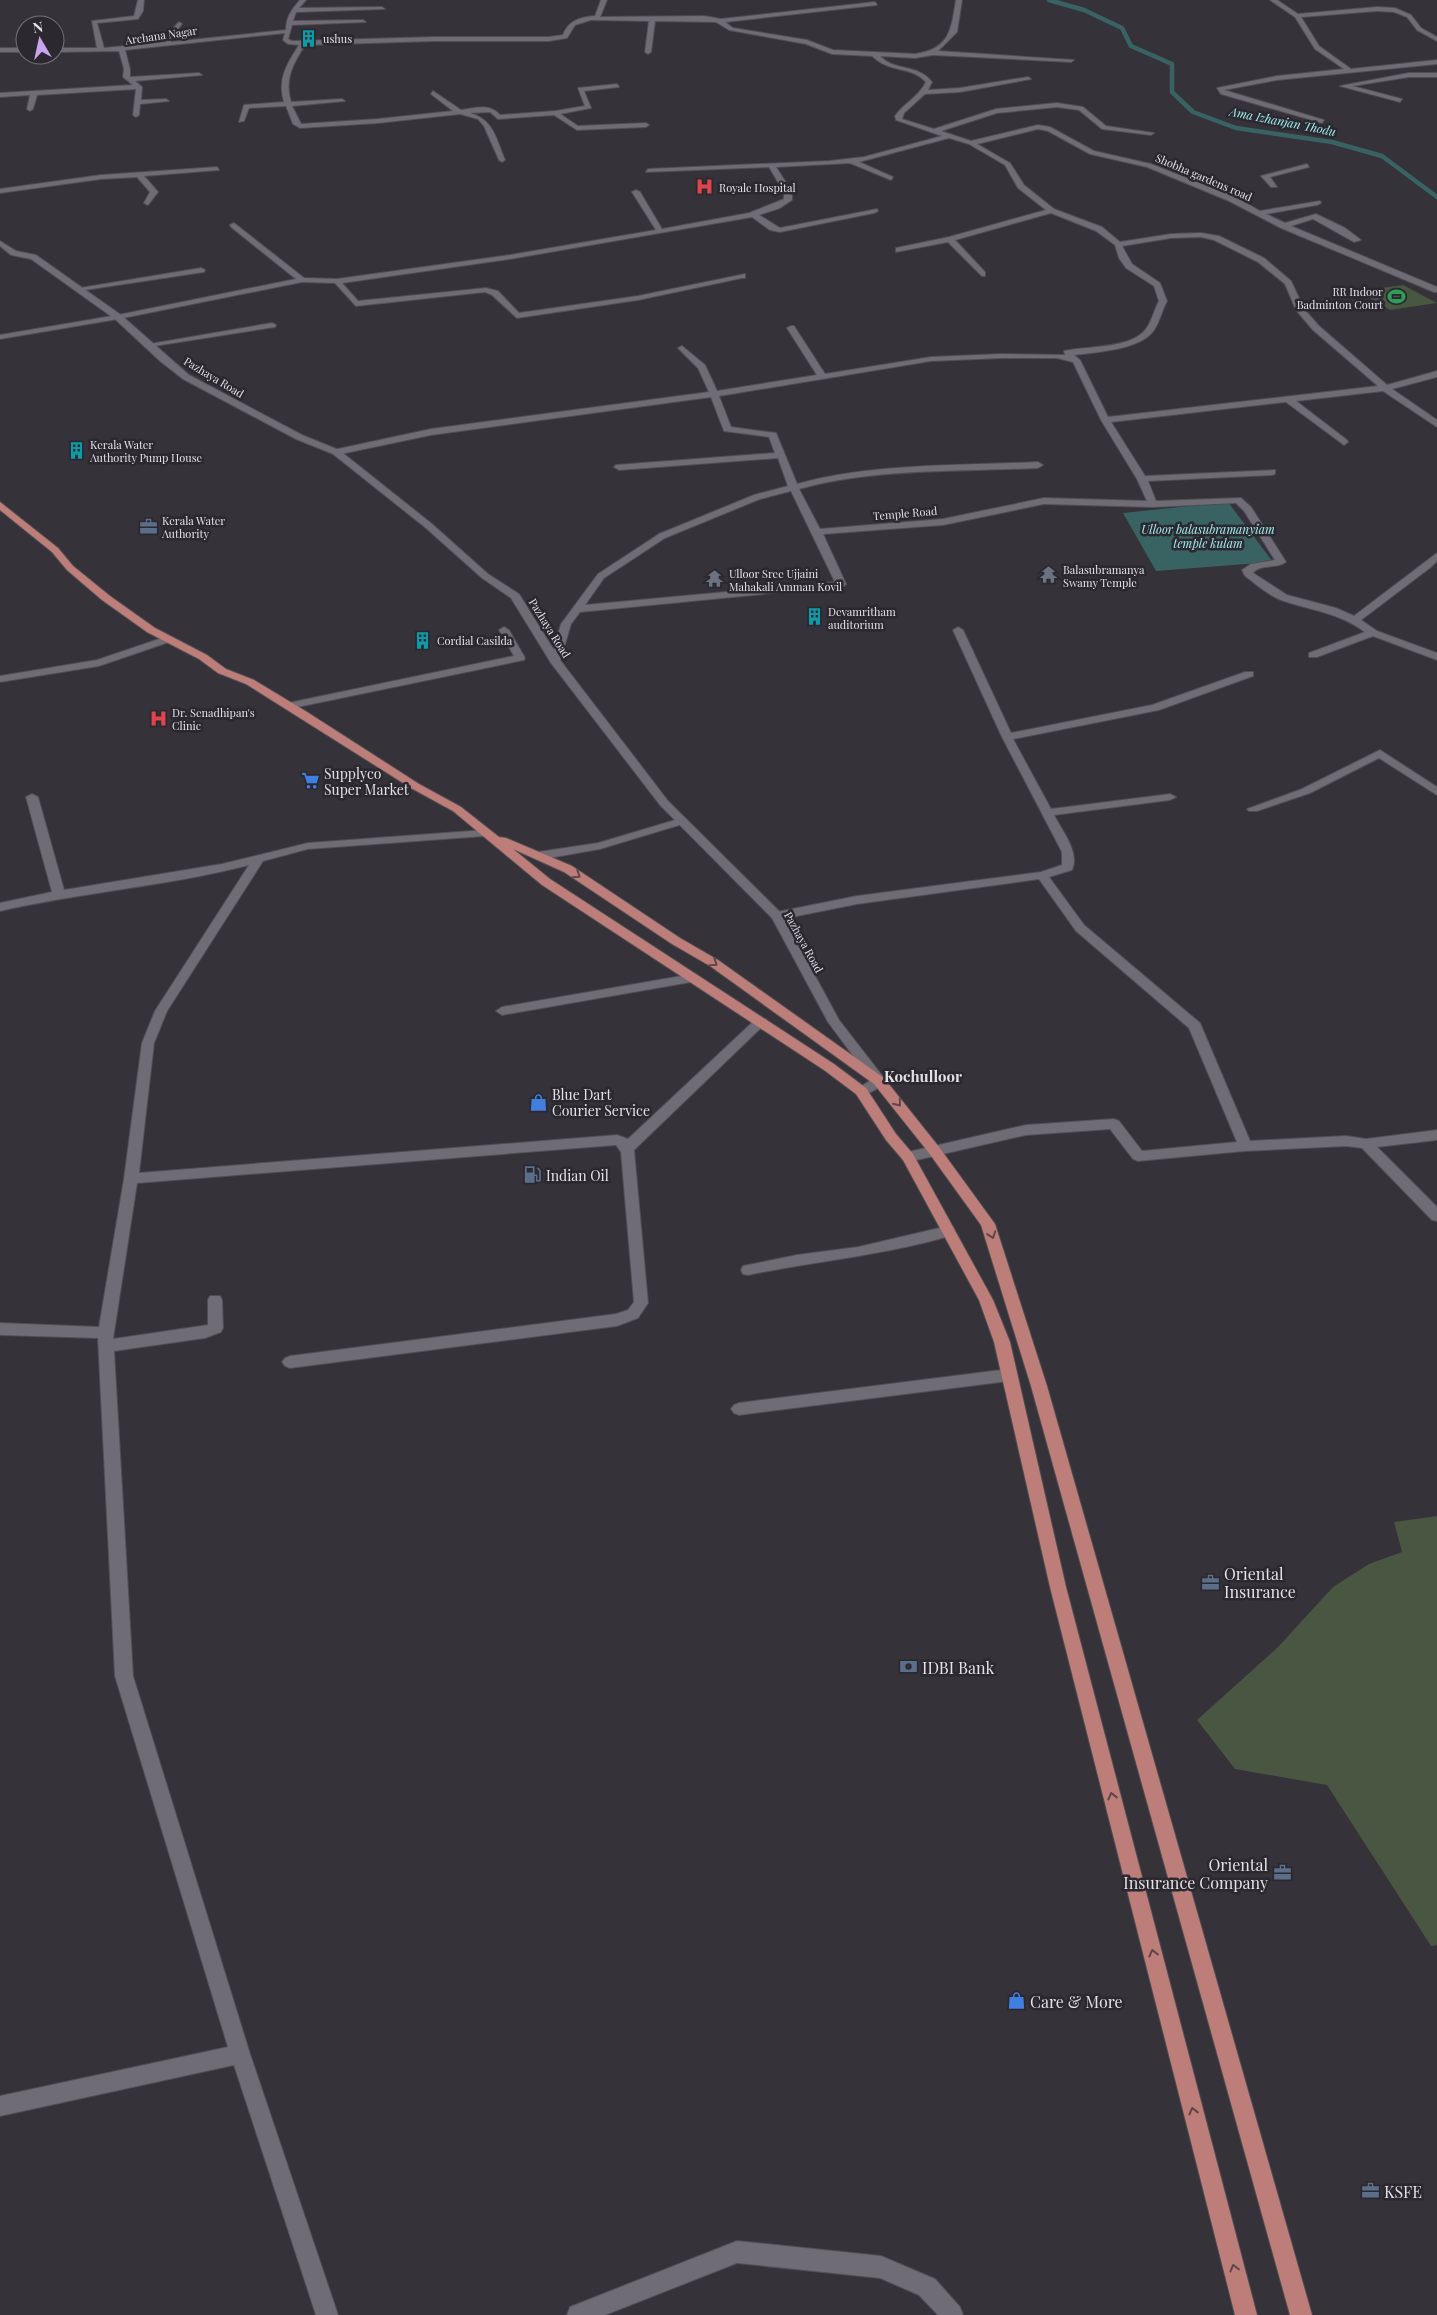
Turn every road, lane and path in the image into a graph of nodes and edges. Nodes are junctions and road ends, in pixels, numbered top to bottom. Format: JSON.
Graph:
{"nodes":[{"id":1,"x":141,"y":0,"type":"edge"},
{"id":2,"x":302,"y":0,"type":"edge"},
{"id":3,"x":604,"y":0,"type":"edge"},
{"id":4,"x":959,"y":0,"type":"edge"},
{"id":5,"x":1273,"y":0,"type":"edge"},
{"id":6,"x":875,"y":4,"type":"dead end"},
{"id":7,"x":382,"y":9,"type":"dead end"},
{"id":8,"x":294,"y":10,"type":"junction"},
{"id":9,"x":1297,"y":16,"type":"junction"},
{"id":10,"x":597,"y":18,"type":"junction"},
{"id":11,"x":652,"y":19,"type":"junction"},
{"id":12,"x":721,"y":21,"type":"junction"},
{"id":13,"x":363,"y":22,"type":"dead end"},
{"id":14,"x":288,"y":23,"type":"junction"},
{"id":15,"x":179,"y":24,"type":"dead end"},
{"id":16,"x":289,"y":31,"type":"junction"},
{"id":17,"x":1437,"y":39,"type":"edge"},
{"id":18,"x":302,"y":43,"type":"junction"},
{"id":19,"x":168,"y":44,"type":"junction"},
{"id":20,"x":121,"y":49,"type":"junction"},
{"id":21,"x":0,"y":50,"type":"edge"},
{"id":22,"x":15,"y":50,"type":"edge"},
{"id":23,"x":65,"y":50,"type":"edge"},
{"id":24,"x":101,"y":50,"type":"junction"},
{"id":25,"x":648,"y":52,"type":"dead end"},
{"id":26,"x":932,"y":53,"type":"junction"},
{"id":27,"x":874,"y":54,"type":"junction"},
{"id":28,"x":1071,"y":60,"type":"dead end"},
{"id":29,"x":1437,"y":62,"type":"edge"},
{"id":30,"x":1349,"y":70,"type":"junction"},
{"id":31,"x":1437,"y":75,"type":"edge"},
{"id":32,"x":199,"y":76,"type":"dead end"},
{"id":33,"x":1028,"y":79,"type":"dead end"},
{"id":34,"x":128,"y":80,"type":"junction"},
{"id":35,"x":617,"y":86,"type":"dead end"},
{"id":36,"x":139,"y":87,"type":"junction"},
{"id":37,"x":433,"y":92,"type":"dead end"},
{"id":38,"x":926,"y":92,"type":"junction"},
{"id":39,"x":34,"y":94,"type":"junction"},
{"id":40,"x":0,"y":96,"type":"edge"},
{"id":41,"x":1400,"y":100,"type":"dead end"},
{"id":42,"x":166,"y":101,"type":"dead end"},
{"id":43,"x":342,"y":101,"type":"dead end"},
{"id":44,"x":138,"y":102,"type":"junction"},
{"id":45,"x":287,"y":103,"type":"junction"},
{"id":46,"x":30,"y":110,"type":"dead end"},
{"id":47,"x":458,"y":111,"type":"junction"},
{"id":48,"x":556,"y":113,"type":"junction"},
{"id":49,"x":136,"y":115,"type":"dead end"},
{"id":50,"x":1322,"y":120,"type":"dead end"},
{"id":51,"x":241,"y":121,"type":"dead end"},
{"id":52,"x":646,"y":126,"type":"dead end"},
{"id":53,"x":935,"y":131,"type":"junction"},
{"id":54,"x":1151,"y":132,"type":"dead end"},
{"id":55,"x":949,"y":136,"type":"junction"},
{"id":56,"x":971,"y":143,"type":"junction"},
{"id":57,"x":502,"y":160,"type":"dead end"},
{"id":58,"x":852,"y":160,"type":"junction"},
{"id":59,"x":771,"y":165,"type":"junction"},
{"id":60,"x":1307,"y":166,"type":"dead end"},
{"id":61,"x":217,"y":169,"type":"dead end"},
{"id":62,"x":648,"y":171,"type":"dead end"},
{"id":63,"x":139,"y":175,"type":"junction"},
{"id":64,"x":891,"y":178,"type":"dead end"},
{"id":65,"x":1274,"y":185,"type":"dead end"},
{"id":66,"x":0,"y":191,"type":"edge"},
{"id":67,"x":636,"y":192,"type":"dead end"},
{"id":68,"x":148,"y":203,"type":"dead end"},
{"id":69,"x":1317,"y":203,"type":"dead end"},
{"id":70,"x":874,"y":210,"type":"dead end"},
{"id":71,"x":1051,"y":211,"type":"junction"},
{"id":72,"x":1259,"y":213,"type":"junction"},
{"id":73,"x":752,"y":214,"type":"junction"},
{"id":74,"x":234,"y":225,"type":"dead end"},
{"id":75,"x":1284,"y":226,"type":"junction"},
{"id":76,"x":660,"y":231,"type":"junction"},
{"id":77,"x":950,"y":239,"type":"junction"},
{"id":78,"x":1358,"y":240,"type":"dead end"},
{"id":79,"x":0,"y":243,"type":"edge"},
{"id":80,"x":1118,"y":244,"type":"junction"},
{"id":81,"x":899,"y":250,"type":"dead end"},
{"id":82,"x":201,"y":270,"type":"dead end"},
{"id":83,"x":982,"y":274,"type":"dead end"},
{"id":84,"x":742,"y":276,"type":"dead end"},
{"id":85,"x":302,"y":280,"type":"junction"},
{"id":86,"x":337,"y":281,"type":"junction"},
{"id":87,"x":78,"y":289,"type":"junction"},
{"id":88,"x":1437,"y":290,"type":"edge"},
{"id":89,"x":118,"y":317,"type":"junction"},
{"id":90,"x":272,"y":325,"type":"dead end"},
{"id":91,"x":790,"y":328,"type":"dead end"},
{"id":92,"x":0,"y":337,"type":"edge"},
{"id":93,"x":148,"y":345,"type":"junction"},
{"id":94,"x":682,"y":348,"type":"dead end"},
{"id":95,"x":1076,"y":360,"type":"junction"},
{"id":96,"x":1437,"y":374,"type":"edge"},
{"id":97,"x":822,"y":376,"type":"junction"},
{"id":98,"x":1385,"y":388,"type":"junction"},
{"id":99,"x":714,"y":394,"type":"junction"},
{"id":100,"x":1288,"y":399,"type":"junction"},
{"id":101,"x":1105,"y":420,"type":"junction"},
{"id":102,"x":1437,"y":424,"type":"edge"},
{"id":103,"x":1344,"y":442,"type":"dead end"},
{"id":104,"x":336,"y":452,"type":"junction"},
{"id":105,"x":781,"y":455,"type":"junction"},
{"id":106,"x":1038,"y":466,"type":"dead end"},
{"id":107,"x":619,"y":467,"type":"dead end"},
{"id":108,"x":1272,"y":472,"type":"dead end"},
{"id":109,"x":1142,"y":479,"type":"junction"},
{"id":110,"x":793,"y":486,"type":"junction"},
{"id":111,"x":1153,"y":504,"type":"junction"},
{"id":112,"x":0,"y":505,"type":"edge"},
{"id":113,"x":817,"y":532,"type":"junction"},
{"id":114,"x":1437,"y":556,"type":"edge"},
{"id":115,"x":577,"y":609,"type":"junction"},
{"id":116,"x":1355,"y":620,"type":"junction"},
{"id":117,"x":504,"y":630,"type":"dead end"},
{"id":118,"x":958,"y":630,"type":"dead end"},
{"id":119,"x":1373,"y":633,"type":"junction"},
{"id":120,"x":168,"y":638,"type":"junction"},
{"id":121,"x":1313,"y":655,"type":"dead end"},
{"id":122,"x":1437,"y":657,"type":"edge"},
{"id":123,"x":556,"y":661,"type":"junction"},
{"id":124,"x":1249,"y":674,"type":"dead end"},
{"id":125,"x":0,"y":679,"type":"edge"},
{"id":126,"x":288,"y":706,"type":"junction"},
{"id":127,"x":1007,"y":736,"type":"junction"},
{"id":128,"x":1437,"y":792,"type":"edge"},
{"id":129,"x":32,"y":797,"type":"dead end"},
{"id":130,"x":1170,"y":797,"type":"dead end"},
{"id":131,"x":1253,"y":809,"type":"dead end"},
{"id":132,"x":1047,"y":813,"type":"junction"},
{"id":133,"x":682,"y":821,"type":"junction"},
{"id":134,"x":485,"y":833,"type":"junction"},
{"id":135,"x":538,"y":856,"type":"junction"},
{"id":136,"x":258,"y":860,"type":"junction"},
{"id":137,"x":1042,"y":875,"type":"junction"},
{"id":138,"x":59,"y":894,"type":"junction"},
{"id":139,"x":0,"y":906,"type":"edge"},
{"id":140,"x":776,"y":916,"type":"junction"},
{"id":141,"x":693,"y":978,"type":"junction"},
{"id":142,"x":502,"y":1010,"type":"dead end"},
{"id":143,"x":762,"y":1022,"type":"junction"},
{"id":144,"x":879,"y":1081,"type":"junction"},
{"id":145,"x":861,"y":1091,"type":"junction"},
{"id":146,"x":1437,"y":1135,"type":"edge"},
{"id":147,"x":1366,"y":1144,"type":"junction"},
{"id":148,"x":1245,"y":1146,"type":"junction"},
{"id":149,"x":627,"y":1148,"type":"junction"},
{"id":150,"x":934,"y":1150,"type":"junction"},
{"id":151,"x":908,"y":1157,"type":"junction"},
{"id":152,"x":131,"y":1179,"type":"junction"},
{"id":153,"x":1437,"y":1216,"type":"edge"},
{"id":154,"x":948,"y":1231,"type":"junction"},
{"id":155,"x":748,"y":1270,"type":"dead end"},
{"id":156,"x":215,"y":1300,"type":"dead end"},
{"id":157,"x":0,"y":1329,"type":"edge"},
{"id":158,"x":105,"y":1340,"type":"junction"},
{"id":159,"x":290,"y":1362,"type":"dead end"},
{"id":160,"x":1009,"y":1375,"type":"junction"},
{"id":161,"x":739,"y":1409,"type":"dead end"},
{"id":162,"x":240,"y":2054,"type":"junction"},
{"id":163,"x":0,"y":2106,"type":"edge"},
{"id":164,"x":327,"y":2315,"type":"edge"},
{"id":165,"x":578,"y":2315,"type":"edge"},
{"id":166,"x":952,"y":2315,"type":"edge"},
{"id":167,"x":1246,"y":2315,"type":"edge"},
{"id":168,"x":1301,"y":2315,"type":"edge"}],
"edges":[{"from":1,"to":24,"type":"street"},
{"from":2,"to":8,"type":"street"},
{"from":3,"to":10,"type":"street"},
{"from":4,"to":26,"type":"street"},
{"from":5,"to":9,"type":"street"},
{"from":6,"to":12,"type":"street"},
{"from":7,"to":8,"type":"street"},
{"from":8,"to":14,"type":"street"},
{"from":9,"to":17,"type":"street"},
{"from":9,"to":30,"type":"street"},
{"from":10,"to":11,"type":"street"},
{"from":10,"to":18,"type":"street"},
{"from":11,"to":12,"type":"street"},
{"from":11,"to":25,"type":"street"},
{"from":12,"to":27,"type":"street"},
{"from":13,"to":14,"type":"street"},
{"from":14,"to":16,"type":"street"},
{"from":15,"to":19,"type":"street"},
{"from":16,"to":18,"type":"street"},
{"from":16,"to":19,"type":"street","name":"Archana Nagar"},
{"from":18,"to":45,"type":"street"},
{"from":19,"to":20,"type":"street","name":"Archana Nagar"},
{"from":20,"to":24,"type":"street"},
{"from":20,"to":34,"type":"street","name":"Archana Nagar"},
{"from":21,"to":22,"type":"street"},
{"from":23,"to":24,"type":"street"},
{"from":26,"to":27,"type":"street"},
{"from":26,"to":28,"type":"street"},
{"from":27,"to":38,"type":"street"},
{"from":29,"to":30,"type":"street"},
{"from":30,"to":50,"type":"street"},
{"from":31,"to":41,"type":"street"},
{"from":32,"to":34,"type":"street"},
{"from":33,"to":38,"type":"street"},
{"from":34,"to":36,"type":"street"},
{"from":35,"to":48,"type":"street"},
{"from":36,"to":39,"type":"street"},
{"from":36,"to":44,"type":"street"},
{"from":37,"to":47,"type":"street"},
{"from":38,"to":53,"type":"street"},
{"from":39,"to":40,"type":"street"},
{"from":39,"to":46,"type":"street"},
{"from":42,"to":44,"type":"street"},
{"from":43,"to":45,"type":"street"},
{"from":44,"to":49,"type":"street"},
{"from":45,"to":47,"type":"street"},
{"from":45,"to":51,"type":"street"},
{"from":47,"to":48,"type":"street"},
{"from":47,"to":57,"type":"street"},
{"from":48,"to":52,"type":"street"},
{"from":53,"to":54,"type":"street"},
{"from":53,"to":55,"type":"street"},
{"from":55,"to":56,"type":"street"},
{"from":55,"to":58,"type":"street"},
{"from":56,"to":71,"type":"street"},
{"from":56,"to":72,"type":"street","name":"Shobha gardens road"},
{"from":58,"to":59,"type":"street"},
{"from":58,"to":64,"type":"street"},
{"from":59,"to":62,"type":"street"},
{"from":59,"to":73,"type":"street"},
{"from":60,"to":65,"type":"street"},
{"from":61,"to":63,"type":"street"},
{"from":63,"to":66,"type":"street"},
{"from":63,"to":68,"type":"street"},
{"from":67,"to":76,"type":"street"},
{"from":69,"to":72,"type":"street"},
{"from":70,"to":73,"type":"street"},
{"from":71,"to":77,"type":"street"},
{"from":71,"to":80,"type":"street"},
{"from":72,"to":75,"type":"street","name":"Shobha gardens road"},
{"from":73,"to":76,"type":"street"},
{"from":74,"to":85,"type":"street"},
{"from":75,"to":78,"type":"street"},
{"from":75,"to":88,"type":"street","name":"Shobha gardens road"},
{"from":76,"to":86,"type":"street"},
{"from":77,"to":81,"type":"street"},
{"from":77,"to":83,"type":"street"},
{"from":79,"to":87,"type":"street","name":"Pazhaya Road"},
{"from":80,"to":95,"type":"street"},
{"from":80,"to":98,"type":"street"},
{"from":82,"to":87,"type":"street"},
{"from":84,"to":86,"type":"street"},
{"from":85,"to":86,"type":"street"},
{"from":85,"to":89,"type":"street"},
{"from":87,"to":89,"type":"street","name":"Pazhaya Road"},
{"from":89,"to":92,"type":"street"},
{"from":89,"to":93,"type":"street","name":"Pazhaya Road"},
{"from":90,"to":93,"type":"street"},
{"from":91,"to":97,"type":"street"},
{"from":93,"to":104,"type":"street","name":"Pazhaya Road"},
{"from":94,"to":99,"type":"street"},
{"from":95,"to":97,"type":"street"},
{"from":95,"to":101,"type":"street"},
{"from":96,"to":98,"type":"street"},
{"from":97,"to":99,"type":"street"},
{"from":98,"to":100,"type":"street"},
{"from":98,"to":102,"type":"street"},
{"from":99,"to":104,"type":"street"},
{"from":99,"to":105,"type":"street"},
{"from":100,"to":101,"type":"street"},
{"from":100,"to":103,"type":"street"},
{"from":101,"to":109,"type":"street"},
{"from":104,"to":123,"type":"street","name":"Pazhaya Road"},
{"from":105,"to":107,"type":"street"},
{"from":105,"to":110,"type":"street"},
{"from":106,"to":110,"type":"street"},
{"from":108,"to":109,"type":"street"},
{"from":109,"to":111,"type":"street"},
{"from":110,"to":113,"type":"street"},
{"from":110,"to":115,"type":"street"},
{"from":111,"to":113,"type":"street","name":"Temple Road"},
{"from":111,"to":116,"type":"street","name":"Temple Road"},
{"from":112,"to":120,"type":"main road"},
{"from":113,"to":115,"type":"street"},
{"from":114,"to":116,"type":"street"},
{"from":115,"to":123,"type":"street"},
{"from":116,"to":119,"type":"street"},
{"from":117,"to":126,"type":"street"},
{"from":118,"to":127,"type":"street"},
{"from":119,"to":121,"type":"street"},
{"from":119,"to":122,"type":"street"},
{"from":120,"to":125,"type":"street"},
{"from":120,"to":126,"type":"main road"},
{"from":123,"to":133,"type":"street","name":"Pazhaya Road"},
{"from":124,"to":127,"type":"street"},
{"from":126,"to":134,"type":"main road"},
{"from":127,"to":132,"type":"street"},
{"from":128,"to":131,"type":"street"},
{"from":129,"to":138,"type":"street"},
{"from":130,"to":132,"type":"street"},
{"from":132,"to":137,"type":"street"},
{"from":133,"to":135,"type":"street"},
{"from":133,"to":140,"type":"street","name":"Pazhaya Road"},
{"from":134,"to":135,"type":"main road"},
{"from":134,"to":136,"type":"street"},
{"from":134,"to":141,"type":"main road"},
{"from":135,"to":144,"type":"main road","one_way":true},
{"from":136,"to":138,"type":"street"},
{"from":136,"to":152,"type":"street"},
{"from":137,"to":140,"type":"street"},
{"from":137,"to":148,"type":"street"},
{"from":138,"to":139,"type":"street"},
{"from":140,"to":144,"type":"street","name":"Pazhaya Road"},
{"from":141,"to":142,"type":"street"},
{"from":141,"to":143,"type":"main road"},
{"from":143,"to":145,"type":"main road"},
{"from":143,"to":149,"type":"street"},
{"from":144,"to":145,"type":"street"},
{"from":144,"to":150,"type":"main road","one_way":true},
{"from":145,"to":151,"type":"main road"},
{"from":146,"to":147,"type":"street"},
{"from":147,"to":148,"type":"street"},
{"from":147,"to":153,"type":"street"},
{"from":148,"to":150,"type":"street"},
{"from":149,"to":152,"type":"street"},
{"from":149,"to":159,"type":"street"},
{"from":150,"to":151,"type":"street"},
{"from":150,"to":168,"type":"main road","one_way":true},
{"from":151,"to":154,"type":"main road"},
{"from":152,"to":158,"type":"street"},
{"from":154,"to":155,"type":"street"},
{"from":154,"to":160,"type":"main road"},
{"from":156,"to":158,"type":"street"},
{"from":157,"to":158,"type":"street"},
{"from":158,"to":162,"type":"street"},
{"from":160,"to":161,"type":"street"},
{"from":167,"to":160,"type":"main road","one_way":true},
{"from":162,"to":163,"type":"street"},
{"from":162,"to":164,"type":"street"},
{"from":165,"to":166,"type":"street"}]}
